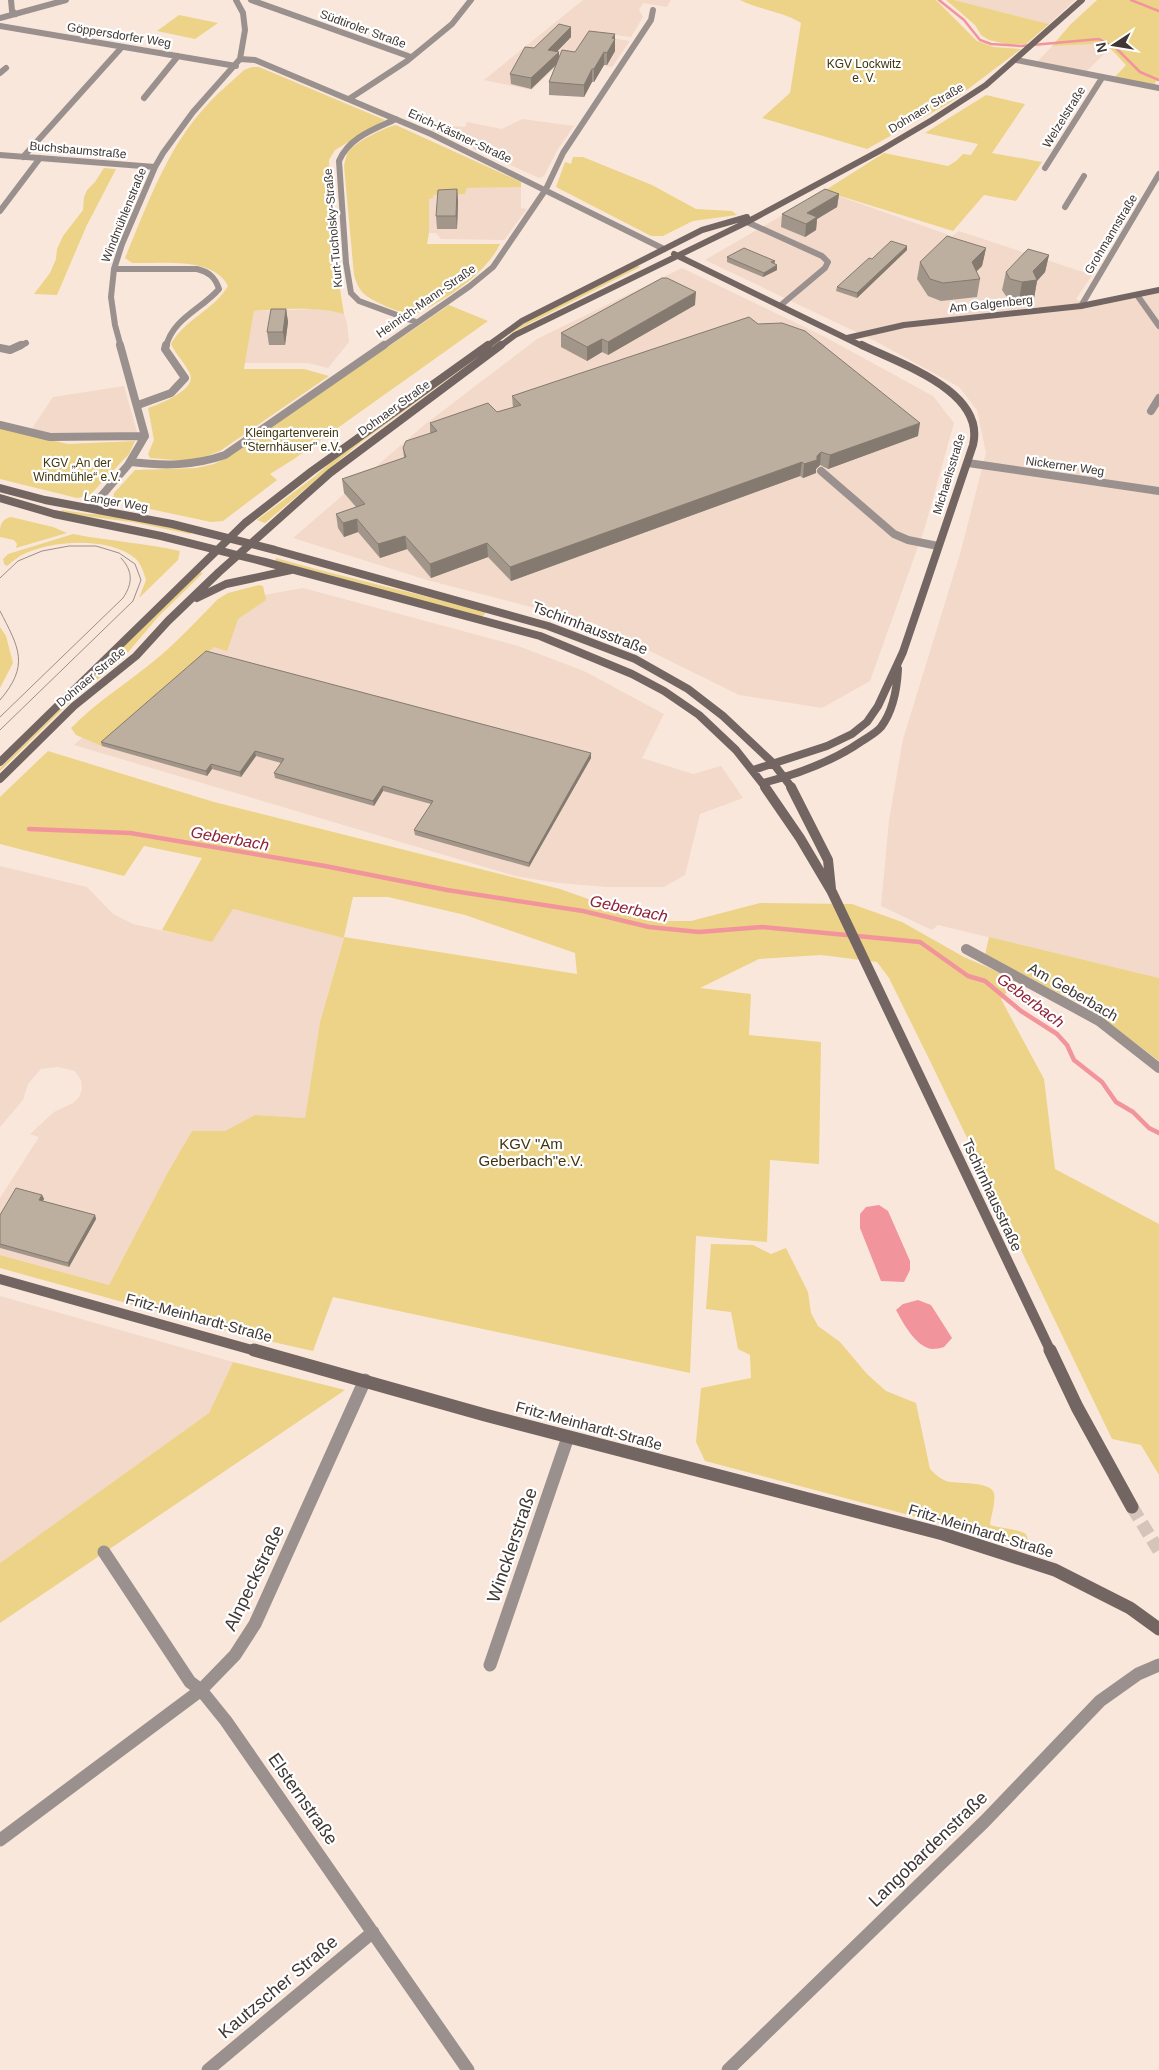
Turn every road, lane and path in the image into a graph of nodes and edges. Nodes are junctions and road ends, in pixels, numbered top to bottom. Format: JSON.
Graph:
{"nodes":[{"id":1,"x":12,"y":0,"type":"edge"},
{"id":2,"x":66,"y":0,"type":"edge"},
{"id":3,"x":236,"y":0,"type":"edge"},
{"id":4,"x":251,"y":0,"type":"edge"},
{"id":5,"x":471,"y":0,"type":"edge"},
{"id":6,"x":1082,"y":0,"type":"edge"},
{"id":7,"x":653,"y":10,"type":"dead end"},
{"id":8,"x":16,"y":14,"type":"junction"},
{"id":9,"x":0,"y":18,"type":"edge"},
{"id":10,"x":0,"y":26,"type":"edge"},
{"id":11,"x":122,"y":47,"type":"junction"},
{"id":12,"x":178,"y":56,"type":"junction"},
{"id":13,"x":411,"y":57,"type":"junction"},
{"id":14,"x":1016,"y":60,"type":"junction"},
{"id":15,"x":238,"y":63,"type":"junction"},
{"id":16,"x":3,"y":67,"type":"edge"},
{"id":17,"x":0,"y":74,"type":"edge"},
{"id":18,"x":1102,"y":78,"type":"junction"},
{"id":19,"x":1159,"y":88,"type":"edge"},
{"id":20,"x":144,"y":98,"type":"dead end"},
{"id":21,"x":349,"y":99,"type":"junction"},
{"id":22,"x":396,"y":119,"type":"junction"},
{"id":23,"x":0,"y":154,"type":"edge"},
{"id":24,"x":23,"y":156,"type":"junction"},
{"id":25,"x":40,"y":158,"type":"junction"},
{"id":26,"x":155,"y":167,"type":"junction"},
{"id":27,"x":1045,"y":168,"type":"dead end"},
{"id":28,"x":1159,"y":174,"type":"edge"},
{"id":29,"x":1084,"y":176,"type":"dead end"},
{"id":30,"x":546,"y":190,"type":"junction"},
{"id":31,"x":1065,"y":207,"type":"dead end"},
{"id":32,"x":0,"y":211,"type":"edge"},
{"id":33,"x":765,"y":211,"type":"junction"},
{"id":34,"x":747,"y":222,"type":"junction"},
{"id":35,"x":664,"y":249,"type":"junction"},
{"id":36,"x":678,"y":255,"type":"junction"},
{"id":37,"x":114,"y":269,"type":"junction"},
{"id":38,"x":1159,"y":290,"type":"edge"},
{"id":39,"x":1137,"y":295,"type":"junction"},
{"id":40,"x":781,"y":304,"type":"junction"},
{"id":41,"x":1081,"y":306,"type":"junction"},
{"id":42,"x":416,"y":322,"type":"junction"},
{"id":43,"x":1159,"y":326,"type":"edge"},
{"id":44,"x":848,"y":338,"type":"junction"},
{"id":45,"x":26,"y":343,"type":"dead end"},
{"id":46,"x":0,"y":348,"type":"edge"},
{"id":47,"x":1159,"y":398,"type":"edge"},
{"id":48,"x":138,"y":405,"type":"junction"},
{"id":49,"x":1151,"y":411,"type":"dead end"},
{"id":50,"x":0,"y":425,"type":"edge"},
{"id":51,"x":145,"y":436,"type":"junction"},
{"id":52,"x":131,"y":462,"type":"junction"},
{"id":53,"x":968,"y":462,"type":"junction"},
{"id":54,"x":822,"y":471,"type":"dead end"},
{"id":55,"x":0,"y":488,"type":"edge"},
{"id":56,"x":1159,"y":491,"type":"edge"},
{"id":57,"x":0,"y":498,"type":"edge"},
{"id":58,"x":91,"y":508,"type":"junction"},
{"id":59,"x":228,"y":538,"type":"junction"},
{"id":60,"x":250,"y":544,"type":"junction"},
{"id":61,"x":938,"y":546,"type":"junction"},
{"id":62,"x":216,"y":550,"type":"junction"},
{"id":63,"x":238,"y":555,"type":"junction"},
{"id":64,"x":294,"y":570,"type":"junction"},
{"id":65,"x":190,"y":601,"type":"junction"},
{"id":66,"x":898,"y":665,"type":"junction"},
{"id":67,"x":0,"y":762,"type":"edge"},
{"id":68,"x":774,"y":763,"type":"junction"},
{"id":69,"x":753,"y":770,"type":"junction"},
{"id":70,"x":785,"y":777,"type":"junction"},
{"id":71,"x":0,"y":779,"type":"edge"},
{"id":72,"x":763,"y":783,"type":"junction"},
{"id":73,"x":832,"y":892,"type":"junction"},
{"id":74,"x":966,"y":949,"type":"dead end"},
{"id":75,"x":1159,"y":1068,"type":"edge"},
{"id":76,"x":0,"y":1279,"type":"edge"},
{"id":77,"x":365,"y":1380,"type":"junction"},
{"id":78,"x":568,"y":1437,"type":"junction"},
{"id":79,"x":1132,"y":1507,"type":"tunnel mouth"},
{"id":80,"x":104,"y":1552,"type":"dead end"},
{"id":81,"x":1159,"y":1629,"type":"edge"},
{"id":82,"x":1159,"y":1665,"type":"edge"},
{"id":83,"x":490,"y":1666,"type":"dead end"},
{"id":84,"x":200,"y":1690,"type":"junction"},
{"id":85,"x":0,"y":1840,"type":"edge"},
{"id":86,"x":373,"y":1932,"type":"junction"},
{"id":87,"x":208,"y":2070,"type":"edge"},
{"id":88,"x":468,"y":2070,"type":"edge"},
{"id":89,"x":728,"y":2070,"type":"edge"}],
"edges":[{"from":1,"to":8,"type":"street"},
{"from":2,"to":8,"type":"street"},
{"from":3,"to":15,"type":"street"},
{"from":4,"to":13,"type":"street","name":"Südtiroler Straße"},
{"from":5,"to":13,"type":"street"},
{"from":6,"to":14,"type":"main road","name":"Dohnaer Straße"},
{"from":7,"to":30,"type":"street","name":"Heinrich-Mann-Straße"},
{"from":8,"to":9,"type":"street"},
{"from":10,"to":11,"type":"street","name":"Göppersdorfer Weg"},
{"from":11,"to":12,"type":"street","name":"Göppersdorfer Weg"},
{"from":11,"to":24,"type":"street"},
{"from":12,"to":15,"type":"street","name":"Göppersdorfer Weg"},
{"from":12,"to":20,"type":"street"},
{"from":13,"to":21,"type":"street"},
{"from":14,"to":18,"type":"street"},
{"from":14,"to":33,"type":"main road","name":"Dohnaer Straße"},
{"from":15,"to":21,"type":"street","name":"Erich-Kästner-Straße"},
{"from":15,"to":26,"type":"street","name":"Windmühlenstraße"},
{"from":16,"to":17,"type":"street"},
{"from":18,"to":19,"type":"street"},
{"from":18,"to":27,"type":"street","name":"Welzelstraße"},
{"from":21,"to":22,"type":"street","name":"Erich-Kästner-Straße"},
{"from":22,"to":30,"type":"street","name":"Erich-Kästner-Straße"},
{"from":22,"to":42,"type":"street","name":"Kurt-Tucholsky-Straße"},
{"from":23,"to":24,"type":"street","name":"Buchsbaumstraße"},
{"from":24,"to":25,"type":"street","name":"Buchsbaumstraße"},
{"from":25,"to":26,"type":"street","name":"Buchsbaumstraße"},
{"from":25,"to":32,"type":"street"},
{"from":26,"to":37,"type":"street","name":"Windmühlenstraße"},
{"from":28,"to":41,"type":"street","name":"Grohmannstraße"},
{"from":29,"to":31,"type":"street"},
{"from":30,"to":35,"type":"street","name":"Erich-Kästner-Straße"},
{"from":30,"to":42,"type":"street","name":"Heinrich-Mann-Straße"},
{"from":33,"to":34,"type":"main road","name":"Dohnaer Straße"},
{"from":33,"to":35,"type":"main road","name":"Dohnaer Straße"},
{"from":34,"to":36,"type":"main road","name":"Dohnaer Straße"},
{"from":34,"to":40,"type":"street"},
{"from":35,"to":36,"type":"main road","name":"Michaelisstraße"},
{"from":35,"to":59,"type":"main road","name":"Dohnaer Straße"},
{"from":36,"to":40,"type":"main road","name":"Michaelisstraße"},
{"from":36,"to":60,"type":"main road","name":"Dohnaer Straße"},
{"from":37,"to":48,"type":"street","name":"Windmühlenstraße"},
{"from":37,"to":48,"type":"street"},
{"from":38,"to":39,"type":"main road","name":"Am Galgenberg"},
{"from":39,"to":41,"type":"main road","name":"Am Galgenberg"},
{"from":39,"to":43,"type":"street"},
{"from":40,"to":44,"type":"main road","name":"Michaelisstraße"},
{"from":41,"to":44,"type":"main road","name":"Am Galgenberg"},
{"from":42,"to":52,"type":"street","name":"Heinrich-Mann-Straße"},
{"from":44,"to":53,"type":"main road","name":"Michaelisstraße"},
{"from":45,"to":46,"type":"street"},
{"from":47,"to":49,"type":"street"},
{"from":48,"to":51,"type":"street","name":"Windmühlenstraße"},
{"from":50,"to":51,"type":"street"},
{"from":51,"to":52,"type":"street"},
{"from":52,"to":58,"type":"street"},
{"from":53,"to":56,"type":"street","name":"Nickerner Weg"},
{"from":53,"to":61,"type":"main road","name":"Michaelisstraße"},
{"from":54,"to":61,"type":"street"},
{"from":55,"to":58,"type":"main road","name":"Langer Weg"},
{"from":57,"to":62,"type":"main road","name":"Langer Weg"},
{"from":58,"to":59,"type":"main road","name":"Langer Weg"},
{"from":59,"to":60,"type":"main road","name":"Tschirnhausstraße"},
{"from":59,"to":62,"type":"main road","name":"Dohnaer Straße"},
{"from":60,"to":63,"type":"main road","name":"Dohnaer Straße"},
{"from":60,"to":68,"type":"main road","name":"Tschirnhausstraße"},
{"from":61,"to":66,"type":"main road","name":"Michaelisstraße"},
{"from":62,"to":63,"type":"main road","name":"Tschirnhausstraße"},
{"from":62,"to":67,"type":"main road","name":"Dohnaer Straße"},
{"from":63,"to":64,"type":"main road","name":"Tschirnhausstraße"},
{"from":63,"to":65,"type":"main road","name":"Dohnaer Straße"},
{"from":64,"to":65,"type":"main road"},
{"from":64,"to":69,"type":"main road","name":"Tschirnhausstraße"},
{"from":65,"to":71,"type":"main road","name":"Dohnaer Straße"},
{"from":66,"to":68,"type":"main road","name":"Michaelisstraße"},
{"from":66,"to":70,"type":"main road","name":"Michaelisstraße"},
{"from":68,"to":69,"type":"main road","name":"Michaelisstraße"},
{"from":68,"to":70,"type":"main road","name":"Tschirnhausstraße"},
{"from":69,"to":72,"type":"main road","name":"Tschirnhausstraße"},
{"from":70,"to":72,"type":"main road","name":"Michaelisstraße"},
{"from":70,"to":73,"type":"main road","name":"Tschirnhausstraße"},
{"from":72,"to":73,"type":"main road","name":"Tschirnhausstraße"},
{"from":73,"to":79,"type":"main road","name":"Tschirnhausstraße"},
{"from":74,"to":75,"type":"street","name":"Am Geberbach"},
{"from":76,"to":77,"type":"main road","name":"Fritz-Meinhardt-Straße"},
{"from":77,"to":78,"type":"main road","name":"Fritz-Meinhardt-Straße"},
{"from":77,"to":84,"type":"street","name":"Alnpeckstraße"},
{"from":78,"to":81,"type":"main road","name":"Fritz-Meinhardt-Straße"},
{"from":78,"to":83,"type":"street","name":"Wincklerstraße"},
{"from":80,"to":84,"type":"street","name":"Elsternstraße"},
{"from":82,"to":89,"type":"street","name":"Langobardenstraße"},
{"from":84,"to":85,"type":"street","name":"Alnpeckstraße"},
{"from":84,"to":86,"type":"street","name":"Elsternstraße"},
{"from":86,"to":87,"type":"street","name":"Kautzscher Straße"},
{"from":86,"to":88,"type":"street","name":"Elsternstraße"}]}
